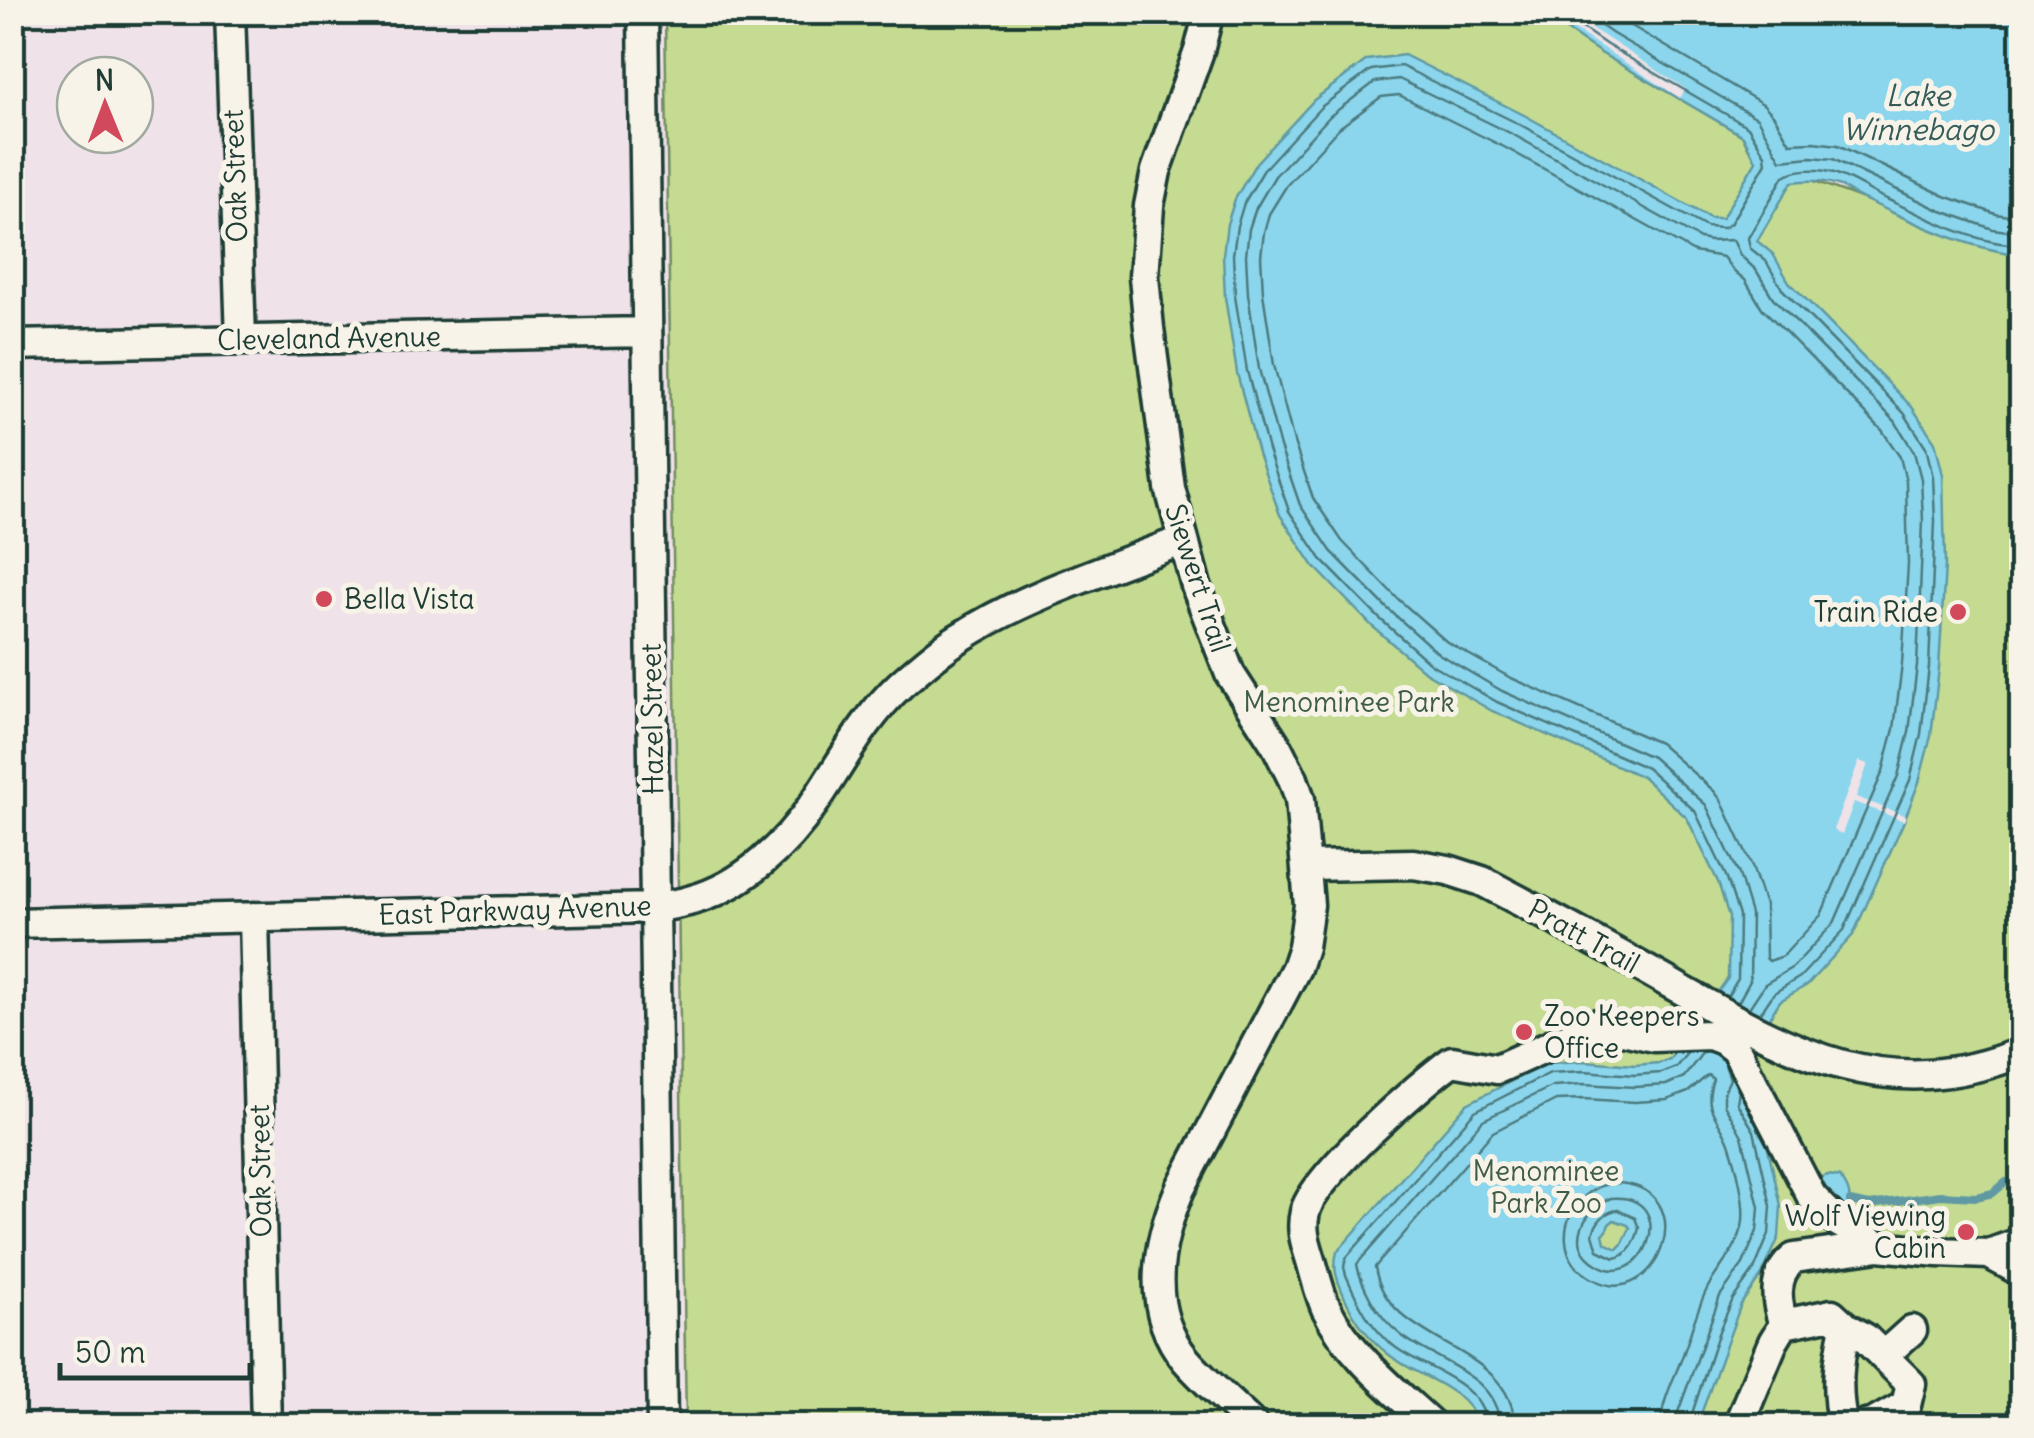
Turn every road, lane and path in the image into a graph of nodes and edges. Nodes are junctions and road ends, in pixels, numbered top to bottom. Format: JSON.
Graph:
{"nodes":[{"id":1,"x":230,"y":12,"type":"edge"},
{"id":2,"x":643,"y":12,"type":"edge"},
{"id":3,"x":1208,"y":12,"type":"edge"},
{"id":4,"x":646,"y":332,"type":"junction"},
{"id":5,"x":241,"y":339,"type":"junction"},
{"id":6,"x":12,"y":345,"type":"edge"},
{"id":7,"x":1182,"y":540,"type":"junction"},
{"id":8,"x":1307,"y":866,"type":"junction"},
{"id":9,"x":655,"y":908,"type":"junction"},
{"id":10,"x":254,"y":917,"type":"junction"},
{"id":11,"x":12,"y":922,"type":"edge"},
{"id":12,"x":2022,"y":1052,"type":"edge"},
{"id":13,"x":2022,"y":1242,"type":"edge"},
{"id":14,"x":1880,"y":1246,"type":"junction"},
{"id":15,"x":1989,"y":1254,"type":"junction"},
{"id":16,"x":2022,"y":1272,"type":"edge"},
{"id":17,"x":1784,"y":1324,"type":"junction"},
{"id":18,"x":1846,"y":1327,"type":"junction"},
{"id":19,"x":1912,"y":1330,"type":"dead end"},
{"id":20,"x":1882,"y":1356,"type":"junction"},
{"id":21,"x":266,"y":1426,"type":"edge"},
{"id":22,"x":662,"y":1426,"type":"edge"},
{"id":23,"x":1254,"y":1426,"type":"edge"},
{"id":24,"x":1433,"y":1426,"type":"edge"},
{"id":25,"x":1738,"y":1426,"type":"edge"},
{"id":26,"x":1843,"y":1426,"type":"edge"},
{"id":27,"x":1862,"y":1426,"type":"edge"}],
"edges":[{"from":1,"to":5,"type":"street","name":"Oak Street"},
{"from":2,"to":4,"type":"street","name":"Hazel Street"},
{"from":3,"to":7,"type":"street","name":"Siewert Trail"},
{"from":4,"to":5,"type":"street","name":"Cleveland Avenue"},
{"from":4,"to":9,"type":"street","name":"Hazel Street"},
{"from":5,"to":6,"type":"street","name":"Cleveland Avenue"},
{"from":7,"to":8,"type":"street","name":"Siewert Trail"},
{"from":7,"to":9,"type":"street","name":"East Parkway Avenue"},
{"from":8,"to":12,"type":"street","name":"Pratt Trail"},
{"from":8,"to":23,"type":"street","name":"Siewert Trail"},
{"from":9,"to":10,"type":"street","name":"East Parkway Avenue"},
{"from":9,"to":22,"type":"street","name":"Hazel Street"},
{"from":10,"to":11,"type":"street","name":"East Parkway Avenue"},
{"from":10,"to":21,"type":"street","name":"Oak Street"},
{"from":13,"to":15,"type":"street"},
{"from":14,"to":15,"type":"street"},
{"from":14,"to":17,"type":"street"},
{"from":14,"to":24,"type":"street"},
{"from":15,"to":16,"type":"street"},
{"from":17,"to":18,"type":"street"},
{"from":17,"to":25,"type":"street"},
{"from":18,"to":20,"type":"street"},
{"from":18,"to":26,"type":"street"},
{"from":19,"to":20,"type":"street"},
{"from":20,"to":27,"type":"street"}]}
